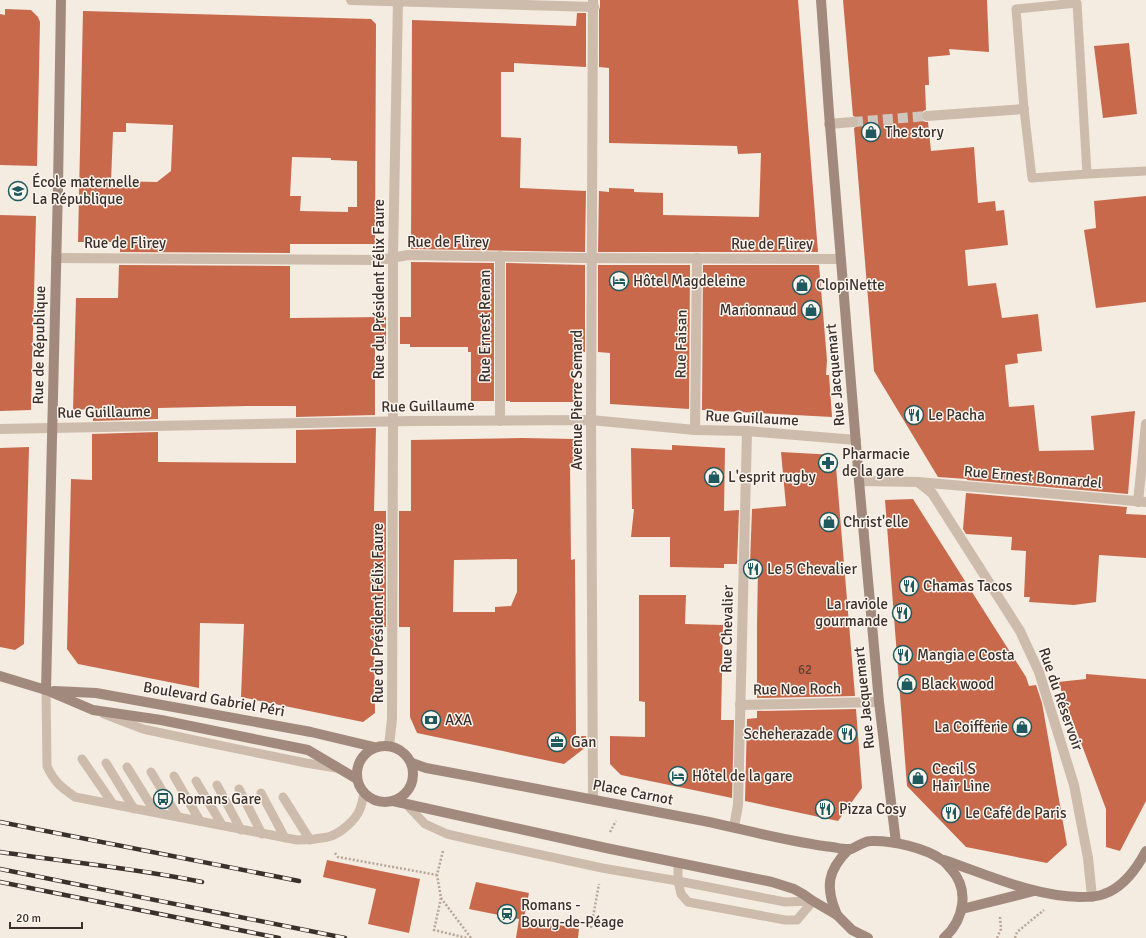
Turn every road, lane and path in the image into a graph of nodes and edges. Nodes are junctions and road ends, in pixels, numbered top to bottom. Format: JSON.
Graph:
{"nodes":[{"id":1,"x":60,"y":0,"type":"edge"},
{"id":2,"x":351,"y":0,"type":"edge"},
{"id":3,"x":821,"y":0,"type":"edge"},
{"id":4,"x":398,"y":1,"type":"edge"},
{"id":5,"x":594,"y":4,"type":"edge"},
{"id":6,"x":1024,"y":109,"type":"junction"},
{"id":7,"x":927,"y":116,"type":"tunnel mouth"},
{"id":8,"x":853,"y":122,"type":"tunnel mouth"},
{"id":9,"x":830,"y":124,"type":"junction"},
{"id":10,"x":1146,"y":171,"type":"edge"},
{"id":11,"x":1087,"y":174,"type":"junction"},
{"id":12,"x":500,"y":256,"type":"junction"},
{"id":13,"x":56,"y":258,"type":"junction"},
{"id":14,"x":393,"y":258,"type":"junction"},
{"id":15,"x":592,"y":258,"type":"junction"},
{"id":16,"x":696,"y":258,"type":"junction"},
{"id":17,"x":841,"y":259,"type":"junction"},
{"id":18,"x":500,"y":420,"type":"junction"},
{"id":19,"x":591,"y":420,"type":"junction"},
{"id":20,"x":394,"y":422,"type":"junction"},
{"id":21,"x":1146,"y":424,"type":"edge"},
{"id":22,"x":52,"y":428,"type":"junction"},
{"id":23,"x":0,"y":429,"type":"edge"},
{"id":24,"x":694,"y":430,"type":"junction"},
{"id":25,"x":746,"y":431,"type":"junction"},
{"id":26,"x":856,"y":440,"type":"junction"},
{"id":27,"x":859,"y":482,"type":"junction"},
{"id":28,"x":918,"y":482,"type":"junction"},
{"id":29,"x":1142,"y":502,"type":"edge"},
{"id":30,"x":0,"y":676,"type":"edge"},
{"id":31,"x":46,"y":690,"type":"junction"},
{"id":32,"x":879,"y":702,"type":"junction"},
{"id":33,"x":740,"y":705,"type":"junction"},
{"id":34,"x":389,"y":746,"type":"junction"},
{"id":35,"x":374,"y":747,"type":"junction"},
{"id":36,"x":82,"y":759,"type":"dead end"},
{"id":37,"x":106,"y":763,"type":"dead end"},
{"id":38,"x":412,"y":763,"type":"junction"},
{"id":39,"x":128,"y":767,"type":"dead end"},
{"id":40,"x":151,"y":772,"type":"dead end"},
{"id":41,"x":174,"y":776,"type":"dead end"},
{"id":42,"x":357,"y":779,"type":"junction"},
{"id":43,"x":196,"y":781,"type":"dead end"},
{"id":44,"x":216,"y":785,"type":"dead end"},
{"id":45,"x":239,"y":789,"type":"dead end"},
{"id":46,"x":261,"y":793,"type":"dead end"},
{"id":47,"x":364,"y":793,"type":"junction"},
{"id":48,"x":283,"y":797,"type":"dead end"},
{"id":49,"x":593,"y":799,"type":"junction"},
{"id":50,"x":393,"y":801,"type":"junction"},
{"id":51,"x":114,"y":804,"type":"junction"},
{"id":52,"x":407,"y":805,"type":"junction"},
{"id":53,"x":134,"y":809,"type":"junction"},
{"id":54,"x":155,"y":812,"type":"junction"},
{"id":55,"x":178,"y":817,"type":"junction"},
{"id":56,"x":200,"y":821,"type":"junction"},
{"id":57,"x":222,"y":826,"type":"junction"},
{"id":58,"x":734,"y":827,"type":"junction"},
{"id":59,"x":241,"y":830,"type":"junction"},
{"id":60,"x":262,"y":834,"type":"junction"},
{"id":61,"x":447,"y":834,"type":"junction"},
{"id":62,"x":285,"y":838,"type":"junction"},
{"id":63,"x":310,"y":840,"type":"junction"},
{"id":64,"x":896,"y":843,"type":"junction"},
{"id":65,"x":849,"y":849,"type":"junction"},
{"id":66,"x":1146,"y":851,"type":"edge"},
{"id":67,"x":943,"y":860,"type":"junction"},
{"id":68,"x":678,"y":863,"type":"junction"},
{"id":69,"x":678,"y":881,"type":"junction"},
{"id":70,"x":1034,"y":891,"type":"junction"},
{"id":71,"x":1055,"y":894,"type":"junction"},
{"id":72,"x":1092,"y":897,"type":"junction"},
{"id":73,"x":441,"y":898,"type":"junction"},
{"id":74,"x":813,"y":901,"type":"junction"},
{"id":75,"x":962,"y":909,"type":"junction"},
{"id":76,"x":837,"y":915,"type":"junction"},
{"id":77,"x":950,"y":936,"type":"edge"},
{"id":78,"x":467,"y":938,"type":"edge"},
{"id":79,"x":471,"y":938,"type":"edge"},
{"id":80,"x":868,"y":938,"type":"edge"},
{"id":81,"x":1014,"y":938,"type":"edge"}],
"edges":[{"from":1,"to":13,"type":"main road","name":"Rue de République"},
{"from":2,"to":4,"type":"street"},
{"from":3,"to":9,"type":"main road","name":"Rue Jacquemart"},
{"from":4,"to":5,"type":"street"},
{"from":4,"to":14,"type":"street","name":"Rue du Président Félix Faure"},
{"from":5,"to":15,"type":"street","name":"Avenue Pierre Semard"},
{"from":6,"to":7,"type":"street"},
{"from":6,"to":11,"type":"lane"},
{"from":6,"to":11,"type":"lane"},
{"from":8,"to":9,"type":"street"},
{"from":9,"to":17,"type":"main road","name":"Rue Jacquemart"},
{"from":10,"to":11,"type":"lane"},
{"from":12,"to":14,"type":"street","name":"Rue de Flirey"},
{"from":12,"to":15,"type":"street","name":"Rue de Flirey"},
{"from":12,"to":18,"type":"street","name":"Rue Ernest Renan"},
{"from":13,"to":14,"type":"street","name":"Rue de Flirey"},
{"from":13,"to":22,"type":"main road","name":"Rue de République"},
{"from":14,"to":20,"type":"street","name":"Rue du Président Félix Faure"},
{"from":15,"to":16,"type":"street","name":"Rue de Flirey"},
{"from":15,"to":19,"type":"street","name":"Avenue Pierre Semard"},
{"from":16,"to":17,"type":"street","name":"Rue de Flirey"},
{"from":16,"to":24,"type":"street","name":"Rue Faisan"},
{"from":17,"to":26,"type":"main road","name":"Rue Jacquemart"},
{"from":18,"to":19,"type":"street","name":"Rue Guillaume"},
{"from":18,"to":20,"type":"street","name":"Rue Guillaume"},
{"from":19,"to":24,"type":"street","name":"Rue Guillaume"},
{"from":19,"to":49,"type":"street","name":"Avenue Pierre Semard"},
{"from":20,"to":22,"type":"street","name":"Rue Guillaume"},
{"from":20,"to":34,"type":"street","name":"Rue du Président Félix Faure"},
{"from":21,"to":29,"type":"street"},
{"from":22,"to":23,"type":"street","name":"Rue Guillaume"},
{"from":22,"to":31,"type":"main road","name":"Rue de République"},
{"from":24,"to":25,"type":"street","name":"Rue Guillaume"},
{"from":25,"to":26,"type":"street","name":"Rue Guillaume"},
{"from":25,"to":33,"type":"street","name":"Rue Chevalier"},
{"from":26,"to":27,"type":"main road","name":"Rue Jacquemart"},
{"from":27,"to":28,"type":"street"},
{"from":27,"to":32,"type":"main road","name":"Rue Jacquemart"},
{"from":28,"to":29,"type":"street","name":"Rue Ernest Bonnardel"},
{"from":28,"to":72,"type":"street","name":"Rue du Réservoir"},
{"from":30,"to":31,"type":"main road","name":"Boulevard Gabriel Péri"},
{"from":31,"to":35,"type":"main road","name":"Boulevard Gabriel Péri"},
{"from":31,"to":42,"type":"main road","name":"Boulevard Gabriel Péri"},
{"from":31,"to":51,"type":"lane"},
{"from":32,"to":33,"type":"street","name":"Rue Noe Roch"},
{"from":32,"to":64,"type":"main road","name":"Rue Jacquemart"},
{"from":33,"to":58,"type":"street","name":"Rue Chevalier"},
{"from":34,"to":35,"type":"main road"},
{"from":34,"to":38,"type":"main road","name":"Place Carnot"},
{"from":35,"to":42,"type":"main road"},
{"from":36,"to":51,"type":"lane"},
{"from":37,"to":53,"type":"lane"},
{"from":38,"to":49,"type":"main road","name":"Place Carnot"},
{"from":38,"to":50,"type":"main road"},
{"from":39,"to":54,"type":"lane"},
{"from":40,"to":55,"type":"lane"},
{"from":41,"to":56,"type":"lane"},
{"from":42,"to":47,"type":"main road"},
{"from":43,"to":57,"type":"lane"},
{"from":44,"to":59,"type":"lane"},
{"from":45,"to":60,"type":"lane"},
{"from":46,"to":62,"type":"lane"},
{"from":47,"to":50,"type":"main road","name":"Place Carnot"},
{"from":47,"to":63,"type":"lane"},
{"from":48,"to":63,"type":"lane"},
{"from":49,"to":58,"type":"main road","name":"Place Carnot"},
{"from":50,"to":52,"type":"main road","name":"Place Carnot"},
{"from":51,"to":53,"type":"lane"},
{"from":52,"to":61,"type":"lane"},
{"from":52,"to":68,"type":"main road","name":"Place Carnot"},
{"from":53,"to":54,"type":"lane"},
{"from":54,"to":55,"type":"lane"},
{"from":55,"to":56,"type":"lane"},
{"from":56,"to":57,"type":"lane"},
{"from":57,"to":59,"type":"lane"},
{"from":58,"to":65,"type":"main road","name":"Place Carnot"},
{"from":59,"to":60,"type":"lane"},
{"from":60,"to":62,"type":"lane"},
{"from":61,"to":69,"type":"lane"},
{"from":61,"to":73,"type":"path"},
{"from":62,"to":63,"type":"lane"},
{"from":64,"to":65,"type":"main road","name":"Place Carnot"},
{"from":64,"to":67,"type":"main road","name":"Place Carnot"},
{"from":65,"to":76,"type":"main road","name":"Place Carnot"},
{"from":66,"to":72,"type":"main road"},
{"from":67,"to":70,"type":"main road"},
{"from":67,"to":75,"type":"main road","name":"Place Carnot"},
{"from":68,"to":69,"type":"lane"},
{"from":68,"to":74,"type":"main road","name":"Place Carnot"},
{"from":69,"to":74,"type":"lane"},
{"from":69,"to":74,"type":"lane"},
{"from":70,"to":71,"type":"main road"},
{"from":70,"to":75,"type":"main road"},
{"from":71,"to":72,"type":"main road"},
{"from":71,"to":81,"type":"path"},
{"from":73,"to":78,"type":"path"},
{"from":73,"to":79,"type":"path"},
{"from":74,"to":76,"type":"main road","name":"Place Carnot"},
{"from":75,"to":77,"type":"main road","name":"Place Carnot"},
{"from":76,"to":80,"type":"main road","name":"Place Carnot"}]}
